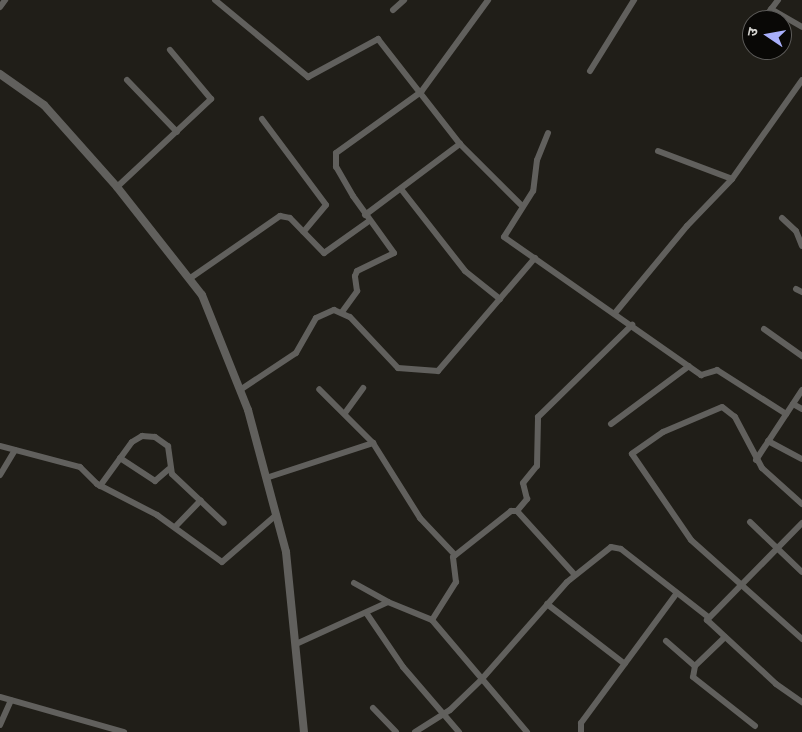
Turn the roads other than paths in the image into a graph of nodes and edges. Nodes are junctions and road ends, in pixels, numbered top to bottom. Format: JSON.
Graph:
{"nodes":[{"id":1,"x":5,"y":0,"type":"edge"},
{"id":2,"x":215,"y":0,"type":"edge"},
{"id":3,"x":404,"y":0,"type":"edge"},
{"id":4,"x":488,"y":0,"type":"edge"},
{"id":5,"x":634,"y":0,"type":"edge"},
{"id":6,"x":778,"y":0,"type":"edge"},
{"id":7,"x":0,"y":7,"type":"edge"},
{"id":8,"x":771,"y":9,"type":"joint"},
{"id":9,"x":393,"y":10,"type":"dead end"},
{"id":10,"x":802,"y":27,"type":"edge"},
{"id":11,"x":170,"y":50,"type":"dead end"},
{"id":12,"x":590,"y":71,"type":"dead end"},
{"id":13,"x":0,"y":74,"type":"edge"},
{"id":14,"x":127,"y":80,"type":"dead end"},
{"id":15,"x":802,"y":80,"type":"edge"},
{"id":16,"x":421,"y":92,"type":"junction"},
{"id":17,"x":262,"y":119,"type":"dead end"},
{"id":18,"x":177,"y":132,"type":"junction"},
{"id":19,"x":548,"y":133,"type":"dead end"},
{"id":20,"x":460,"y":144,"type":"junction"},
{"id":21,"x":658,"y":151,"type":"dead end"},
{"id":22,"x":732,"y":179,"type":"junction"},
{"id":23,"x":117,"y":187,"type":"junction"},
{"id":24,"x":401,"y":189,"type":"junction"},
{"id":25,"x":522,"y":206,"type":"junction"},
{"id":26,"x":365,"y":215,"type":"junction"},
{"id":27,"x":782,"y":218,"type":"dead end"},
{"id":28,"x":369,"y":221,"type":"junction"},
{"id":29,"x":303,"y":232,"type":"junction"},
{"id":30,"x":802,"y":246,"type":"edge"},
{"id":31,"x":535,"y":258,"type":"junction"},
{"id":32,"x":189,"y":279,"type":"junction"},
{"id":33,"x":500,"y":299,"type":"junction"},
{"id":34,"x":342,"y":312,"type":"junction"},
{"id":35,"x":615,"y":313,"type":"junction"},
{"id":36,"x":632,"y":325,"type":"junction"},
{"id":37,"x":764,"y":329,"type":"dead end"},
{"id":38,"x":802,"y":356,"type":"edge"},
{"id":39,"x":688,"y":366,"type":"junction"},
{"id":40,"x":363,"y":388,"type":"dead end"},
{"id":41,"x":319,"y":389,"type":"dead end"},
{"id":42,"x":240,"y":390,"type":"junction"},
{"id":43,"x":802,"y":390,"type":"edge"},
{"id":44,"x":793,"y":404,"type":"junction"},
{"id":45,"x":802,"y":409,"type":"edge"},
{"id":46,"x":345,"y":413,"type":"junction"},
{"id":47,"x":786,"y":414,"type":"junction"},
{"id":48,"x":611,"y":424,"type":"dead end"},
{"id":49,"x":768,"y":441,"type":"junction"},
{"id":50,"x":373,"y":443,"type":"junction"},
{"id":51,"x":0,"y":446,"type":"edge"},
{"id":52,"x":15,"y":450,"type":"junction"},
{"id":53,"x":120,"y":458,"type":"junction"},
{"id":54,"x":802,"y":459,"type":"edge"},
{"id":55,"x":756,"y":460,"type":"junction"},
{"id":56,"x":169,"y":469,"type":"junction"},
{"id":57,"x":0,"y":475,"type":"edge"},
{"id":58,"x":266,"y":478,"type":"junction"},
{"id":59,"x":100,"y":486,"type":"junction"},
{"id":60,"x":201,"y":500,"type":"junction"},
{"id":61,"x":802,"y":504,"type":"edge"},
{"id":62,"x":517,"y":511,"type":"junction"},
{"id":63,"x":276,"y":515,"type":"junction"},
{"id":64,"x":750,"y":522,"type":"dead end"},
{"id":65,"x":224,"y":523,"type":"dead end"},
{"id":66,"x":802,"y":523,"type":"edge"},
{"id":67,"x":176,"y":527,"type":"junction"},
{"id":68,"x":775,"y":549,"type":"junction"},
{"id":69,"x":455,"y":555,"type":"junction"},
{"id":70,"x":802,"y":572,"type":"edge"},
{"id":71,"x":575,"y":574,"type":"junction"},
{"id":72,"x":354,"y":583,"type":"dead end"},
{"id":73,"x":740,"y":584,"type":"junction"},
{"id":74,"x":676,"y":594,"type":"junction"},
{"id":75,"x":388,"y":602,"type":"junction"},
{"id":76,"x":547,"y":604,"type":"junction"},
{"id":77,"x":367,"y":614,"type":"junction"},
{"id":78,"x":708,"y":617,"type":"junction"},
{"id":79,"x":432,"y":620,"type":"junction"},
{"id":80,"x":725,"y":637,"type":"junction"},
{"id":81,"x":802,"y":640,"type":"edge"},
{"id":82,"x":666,"y":641,"type":"dead end"},
{"id":83,"x":296,"y":644,"type":"junction"},
{"id":84,"x":624,"y":664,"type":"junction"},
{"id":85,"x":695,"y":666,"type":"junction"},
{"id":86,"x":481,"y":680,"type":"junction"},
{"id":87,"x":0,"y":697,"type":"edge"},
{"id":88,"x":11,"y":700,"type":"junction"},
{"id":89,"x":802,"y":702,"type":"edge"},
{"id":90,"x":372,"y":708,"type":"dead end"},
{"id":91,"x":443,"y":714,"type":"junction"},
{"id":92,"x":0,"y":725,"type":"edge"},
{"id":93,"x":755,"y":726,"type":"dead end"},
{"id":94,"x":124,"y":732,"type":"edge"},
{"id":95,"x":304,"y":732,"type":"edge"},
{"id":96,"x":396,"y":732,"type":"edge"},
{"id":97,"x":415,"y":732,"type":"edge"},
{"id":98,"x":459,"y":732,"type":"edge"},
{"id":99,"x":527,"y":732,"type":"edge"},
{"id":100,"x":581,"y":732,"type":"edge"}],
"edges":[{"from":1,"to":7,"type":"street"},
{"from":2,"to":16,"type":"street"},
{"from":3,"to":9,"type":"street"},
{"from":4,"to":16,"type":"street"},
{"from":5,"to":12,"type":"street"},
{"from":6,"to":8,"type":"street"},
{"from":8,"to":10,"type":"street"},
{"from":11,"to":18,"type":"street"},
{"from":13,"to":23,"type":"street"},
{"from":14,"to":18,"type":"street"},
{"from":15,"to":22,"type":"street"},
{"from":16,"to":20,"type":"street"},
{"from":16,"to":26,"type":"street"},
{"from":17,"to":29,"type":"street"},
{"from":18,"to":23,"type":"street"},
{"from":19,"to":25,"type":"street"},
{"from":20,"to":24,"type":"street"},
{"from":20,"to":25,"type":"street"},
{"from":21,"to":22,"type":"street"},
{"from":22,"to":35,"type":"street"},
{"from":23,"to":32,"type":"street"},
{"from":24,"to":26,"type":"street"},
{"from":24,"to":33,"type":"street"},
{"from":25,"to":31,"type":"street"},
{"from":26,"to":28,"type":"street"},
{"from":27,"to":30,"type":"street"},
{"from":28,"to":29,"type":"street"},
{"from":28,"to":34,"type":"street"},
{"from":29,"to":32,"type":"street"},
{"from":31,"to":33,"type":"street"},
{"from":31,"to":35,"type":"street"},
{"from":32,"to":42,"type":"street"},
{"from":33,"to":34,"type":"street"},
{"from":34,"to":42,"type":"street"},
{"from":35,"to":36,"type":"street"},
{"from":36,"to":39,"type":"street"},
{"from":36,"to":62,"type":"street"},
{"from":37,"to":38,"type":"street"},
{"from":39,"to":47,"type":"street"},
{"from":39,"to":48,"type":"street"},
{"from":40,"to":46,"type":"street"},
{"from":41,"to":46,"type":"street"},
{"from":42,"to":58,"type":"street"},
{"from":43,"to":44,"type":"street"},
{"from":44,"to":45,"type":"street"},
{"from":44,"to":47,"type":"street"},
{"from":46,"to":50,"type":"street"},
{"from":47,"to":49,"type":"street"},
{"from":49,"to":54,"type":"street"},
{"from":49,"to":55,"type":"street"},
{"from":50,"to":58,"type":"street"},
{"from":50,"to":69,"type":"street"},
{"from":51,"to":52,"type":"street"},
{"from":52,"to":57,"type":"street"},
{"from":52,"to":59,"type":"street"},
{"from":53,"to":56,"type":"street"},
{"from":53,"to":56,"type":"street"},
{"from":53,"to":59,"type":"street"},
{"from":55,"to":61,"type":"street"},
{"from":55,"to":73,"type":"street"},
{"from":56,"to":60,"type":"street"},
{"from":58,"to":63,"type":"street"},
{"from":59,"to":67,"type":"street"},
{"from":60,"to":65,"type":"street"},
{"from":60,"to":67,"type":"street"},
{"from":62,"to":69,"type":"street"},
{"from":62,"to":71,"type":"street"},
{"from":63,"to":67,"type":"street"},
{"from":63,"to":83,"type":"street"},
{"from":64,"to":68,"type":"street"},
{"from":66,"to":68,"type":"street"},
{"from":68,"to":70,"type":"street"},
{"from":68,"to":73,"type":"street"},
{"from":69,"to":79,"type":"street"},
{"from":71,"to":74,"type":"street"},
{"from":71,"to":76,"type":"street"},
{"from":72,"to":75,"type":"street"},
{"from":73,"to":78,"type":"street"},
{"from":73,"to":81,"type":"street"},
{"from":74,"to":78,"type":"street"},
{"from":74,"to":84,"type":"street"},
{"from":75,"to":77,"type":"street"},
{"from":75,"to":79,"type":"street"},
{"from":76,"to":84,"type":"street"},
{"from":76,"to":86,"type":"street"},
{"from":77,"to":83,"type":"street"},
{"from":77,"to":91,"type":"street"},
{"from":78,"to":80,"type":"street"},
{"from":79,"to":86,"type":"street"},
{"from":80,"to":85,"type":"street"},
{"from":80,"to":89,"type":"street"},
{"from":82,"to":85,"type":"street"},
{"from":83,"to":95,"type":"street"},
{"from":84,"to":100,"type":"street"},
{"from":85,"to":93,"type":"street"},
{"from":86,"to":91,"type":"street"},
{"from":86,"to":99,"type":"street"},
{"from":87,"to":88,"type":"street"},
{"from":88,"to":92,"type":"street"},
{"from":88,"to":94,"type":"street"},
{"from":90,"to":96,"type":"street"},
{"from":91,"to":97,"type":"street"},
{"from":91,"to":98,"type":"street"}]}
